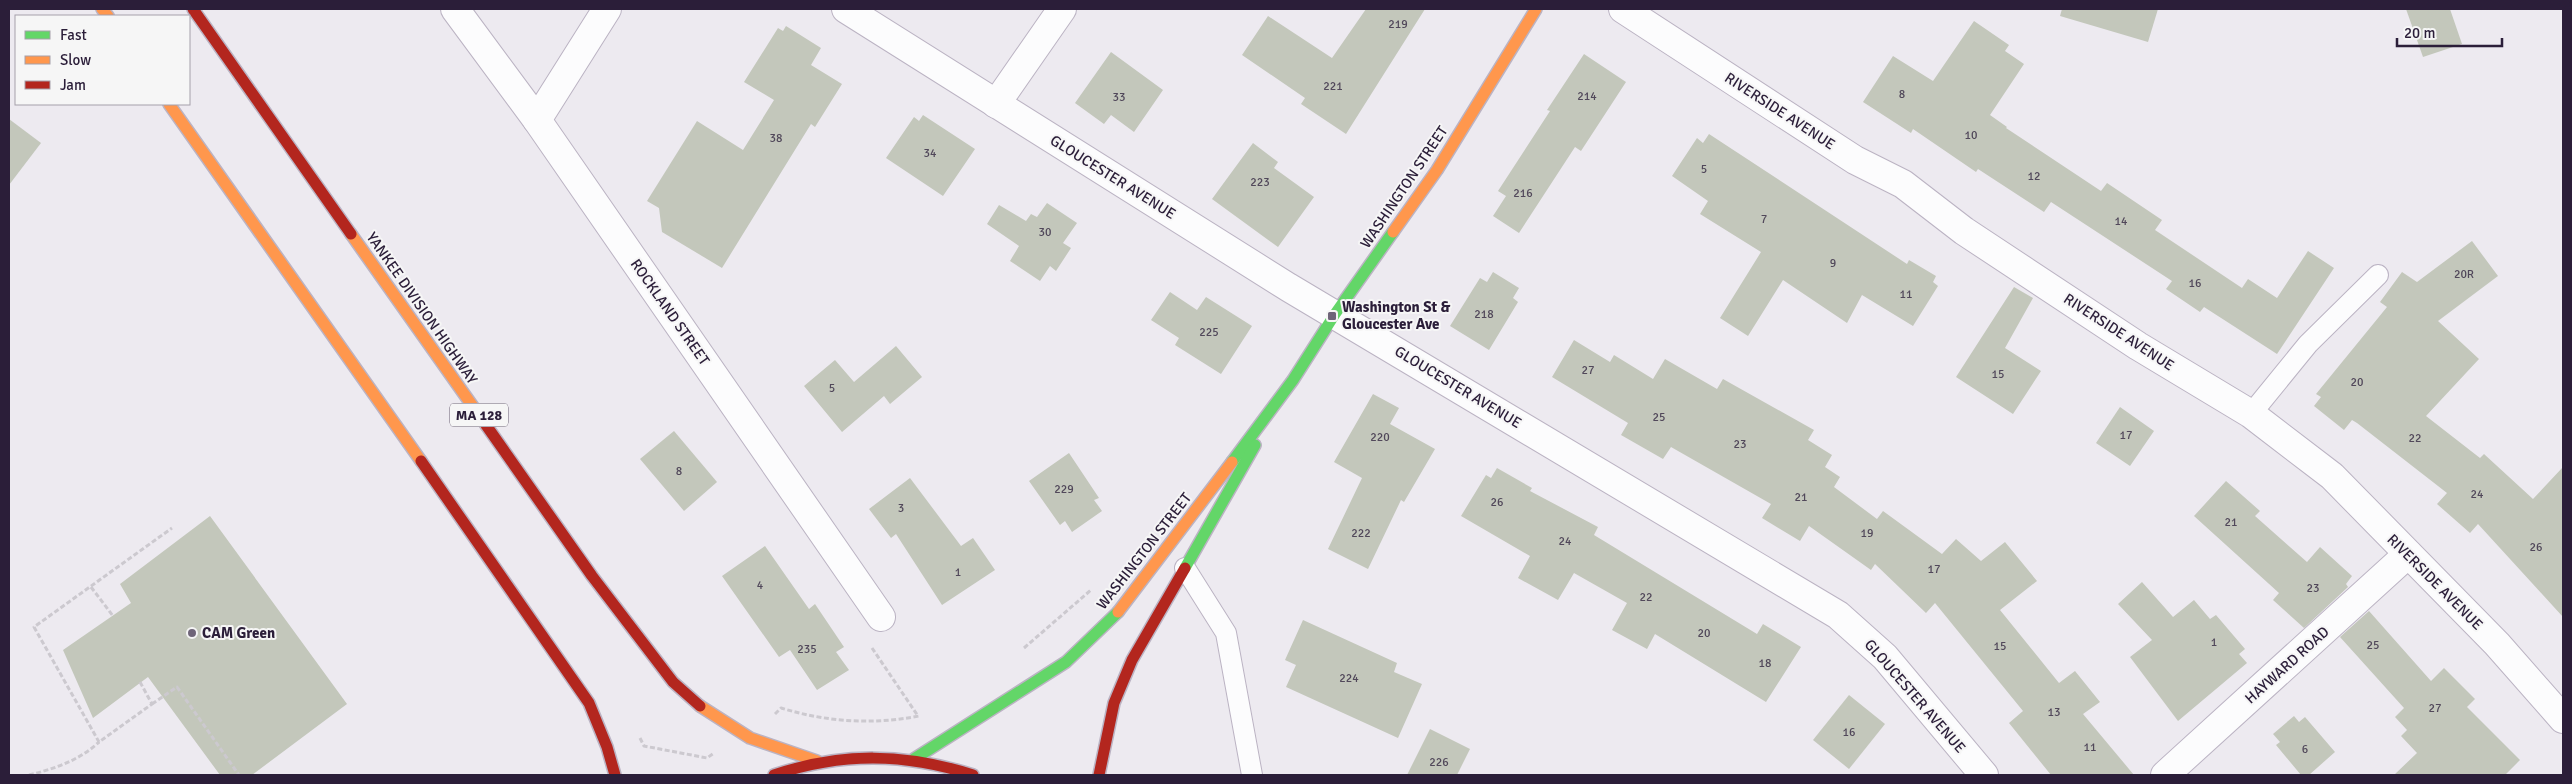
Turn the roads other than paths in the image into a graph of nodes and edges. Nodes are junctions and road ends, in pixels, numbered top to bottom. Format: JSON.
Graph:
{"nodes":[{"id":1,"x":193,"y":9,"type":"edge"},
{"id":2,"x":455,"y":9,"type":"edge"},
{"id":3,"x":607,"y":9,"type":"edge"},
{"id":4,"x":846,"y":9,"type":"edge"},
{"id":5,"x":1062,"y":9,"type":"edge"},
{"id":6,"x":1536,"y":9,"type":"edge"},
{"id":7,"x":1623,"y":9,"type":"edge"},
{"id":8,"x":996,"y":104,"type":"junction"},
{"id":9,"x":170,"y":105,"type":"edge"},
{"id":10,"x":537,"y":120,"type":"junction"},
{"id":11,"x":2378,"y":275,"type":"dead end"},
{"id":12,"x":1335,"y":314,"type":"junction"},
{"id":13,"x":1293,"y":380,"type":"junction"},
{"id":14,"x":2250,"y":414,"type":"junction"},
{"id":15,"x":2408,"y":554,"type":"junction"},
{"id":16,"x":1185,"y":568,"type":"junction"},
{"id":17,"x":881,"y":617,"type":"road end"},
{"id":18,"x":2563,"y":719,"type":"edge"},
{"id":19,"x":914,"y":759,"type":"junction"},
{"id":20,"x":817,"y":761,"type":"junction"},
{"id":21,"x":615,"y":775,"type":"edge"},
{"id":22,"x":774,"y":775,"type":"edge"},
{"id":23,"x":973,"y":775,"type":"edge"},
{"id":24,"x":1099,"y":775,"type":"edge"},
{"id":25,"x":1252,"y":775,"type":"edge"},
{"id":26,"x":1984,"y":775,"type":"edge"},
{"id":27,"x":2165,"y":775,"type":"edge"}],
"edges":[{"from":1,"to":20,"type":"main road","name":"YANKEE DIVISION HIGHWAY","number":"MA 128"},
{"from":2,"to":10,"type":"street","name":"ROCKLAND STREET"},
{"from":3,"to":10,"type":"street"},
{"from":4,"to":8,"type":"street","name":"GLOUCESTER AVENUE"},
{"from":5,"to":8,"type":"street"},
{"from":6,"to":12,"type":"main road","name":"WASHINGTON STREET"},
{"from":7,"to":14,"type":"street","name":"RIVERSIDE AVENUE"},
{"from":8,"to":12,"type":"street","name":"GLOUCESTER AVENUE"},
{"from":9,"to":21,"type":"main road"},
{"from":10,"to":17,"type":"street","name":"ROCKLAND STREET"},
{"from":11,"to":14,"type":"lane"},
{"from":12,"to":13,"type":"main road","name":"WASHINGTON STREET"},
{"from":12,"to":26,"type":"street","name":"GLOUCESTER AVENUE"},
{"from":13,"to":16,"type":"main road","name":"WASHINGTON STREET"},
{"from":13,"to":19,"type":"main road","name":"WASHINGTON STREET"},
{"from":14,"to":15,"type":"street","name":"RIVERSIDE AVENUE"},
{"from":15,"to":18,"type":"street","name":"RIVERSIDE AVENUE"},
{"from":15,"to":27,"type":"street","name":"HAYWARD ROAD"},
{"from":16,"to":24,"type":"main road","name":"WASHINGTON STREET"},
{"from":16,"to":25,"type":"lane"},
{"from":19,"to":20,"type":"main road","number":"MA 128"},
{"from":19,"to":23,"type":"main road","number":"MA 128"},
{"from":20,"to":22,"type":"main road"}]}
